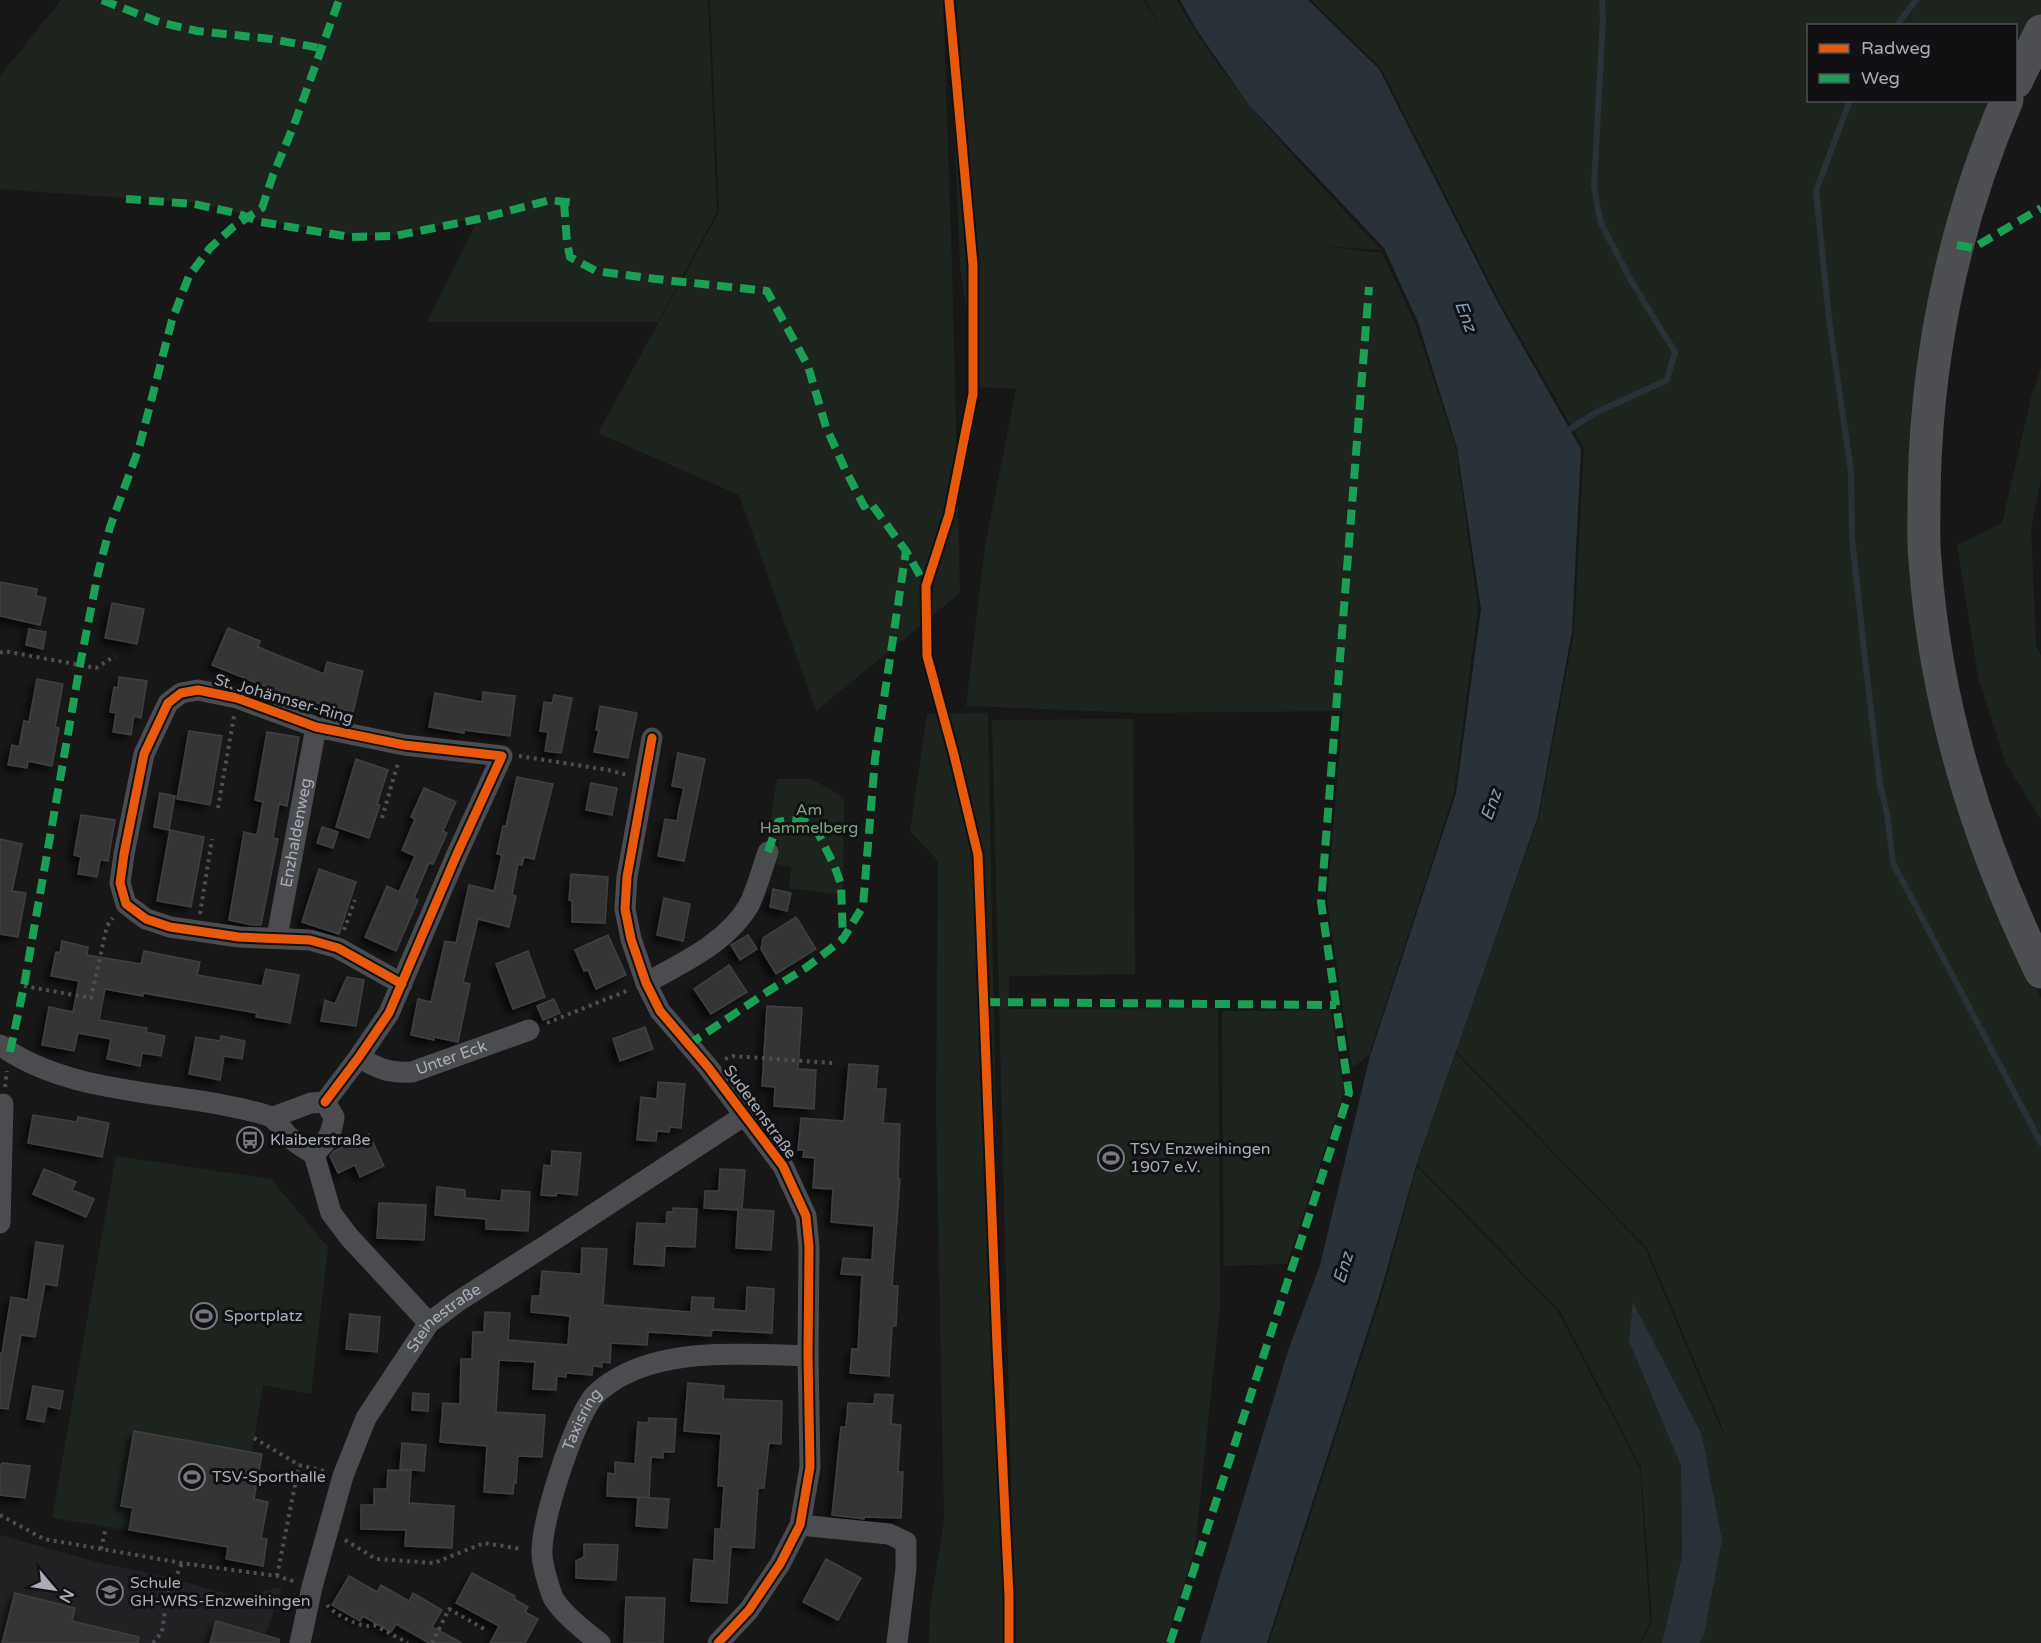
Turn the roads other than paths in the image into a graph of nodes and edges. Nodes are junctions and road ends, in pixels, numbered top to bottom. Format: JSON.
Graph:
{"nodes":[{"id":1,"x":2041,"y":31,"type":"edge"},
{"id":2,"x":2017,"y":80,"type":"edge"},
{"id":3,"x":2006,"y":102,"type":"edge"},
{"id":4,"x":316,"y":727,"type":"junction"},
{"id":5,"x":652,"y":738,"type":"dead end"},
{"id":6,"x":768,"y":852,"type":"dead end"},
{"id":7,"x":277,"y":937,"type":"junction"},
{"id":8,"x":2041,"y":972,"type":"edge"},
{"id":9,"x":646,"y":983,"type":"junction"},
{"id":10,"x":402,"y":984,"type":"junction"},
{"id":11,"x":529,"y":1030,"type":"road end"},
{"id":12,"x":5,"y":1049,"type":"edge"},
{"id":13,"x":359,"y":1057,"type":"junction"},
{"id":14,"x":325,"y":1102,"type":"junction"},
{"id":15,"x":3,"y":1104,"type":"road end"},
{"id":16,"x":745,"y":1115,"type":"junction"},
{"id":17,"x":273,"y":1117,"type":"junction"},
{"id":18,"x":314,"y":1154,"type":"junction"},
{"id":19,"x":0,"y":1222,"type":"edge"},
{"id":20,"x":429,"y":1323,"type":"junction"},
{"id":21,"x":808,"y":1356,"type":"junction"},
{"id":22,"x":800,"y":1525,"type":"junction"},
{"id":23,"x":300,"y":1643,"type":"edge"},
{"id":24,"x":600,"y":1643,"type":"edge"},
{"id":25,"x":718,"y":1643,"type":"edge"},
{"id":26,"x":897,"y":1643,"type":"edge"}],
"edges":[{"from":1,"to":2,"type":"main road"},
{"from":3,"to":8,"type":"main road"},
{"from":4,"to":7,"type":"street","name":"Enzhaldenweg"},
{"from":4,"to":7,"type":"street","name":"St. Johännser-Ring"},
{"from":4,"to":10,"type":"street","name":"St. Johännser-Ring"},
{"from":5,"to":9,"type":"street","name":"Sudetenstraße"},
{"from":6,"to":9,"type":"street"},
{"from":7,"to":10,"type":"street"},
{"from":9,"to":16,"type":"street","name":"Sudetenstraße"},
{"from":10,"to":13,"type":"street","name":"St. Johännser-Ring"},
{"from":11,"to":13,"type":"street","name":"Unter Eck"},
{"from":12,"to":17,"type":"street"},
{"from":13,"to":14,"type":"street"},
{"from":14,"to":17,"type":"street"},
{"from":14,"to":18,"type":"street"},
{"from":15,"to":19,"type":"street"},
{"from":16,"to":20,"type":"street","name":"Steinestraße"},
{"from":16,"to":21,"type":"street","name":"Sudetenstraße"},
{"from":17,"to":18,"type":"street"},
{"from":18,"to":20,"type":"street"},
{"from":20,"to":23,"type":"street","name":"Steinestraße"},
{"from":21,"to":22,"type":"street","name":"Sudetenstraße"},
{"from":21,"to":24,"type":"street","name":"Taxisring"},
{"from":22,"to":25,"type":"street","name":"Sudetenstraße"},
{"from":22,"to":26,"type":"street"}]}
